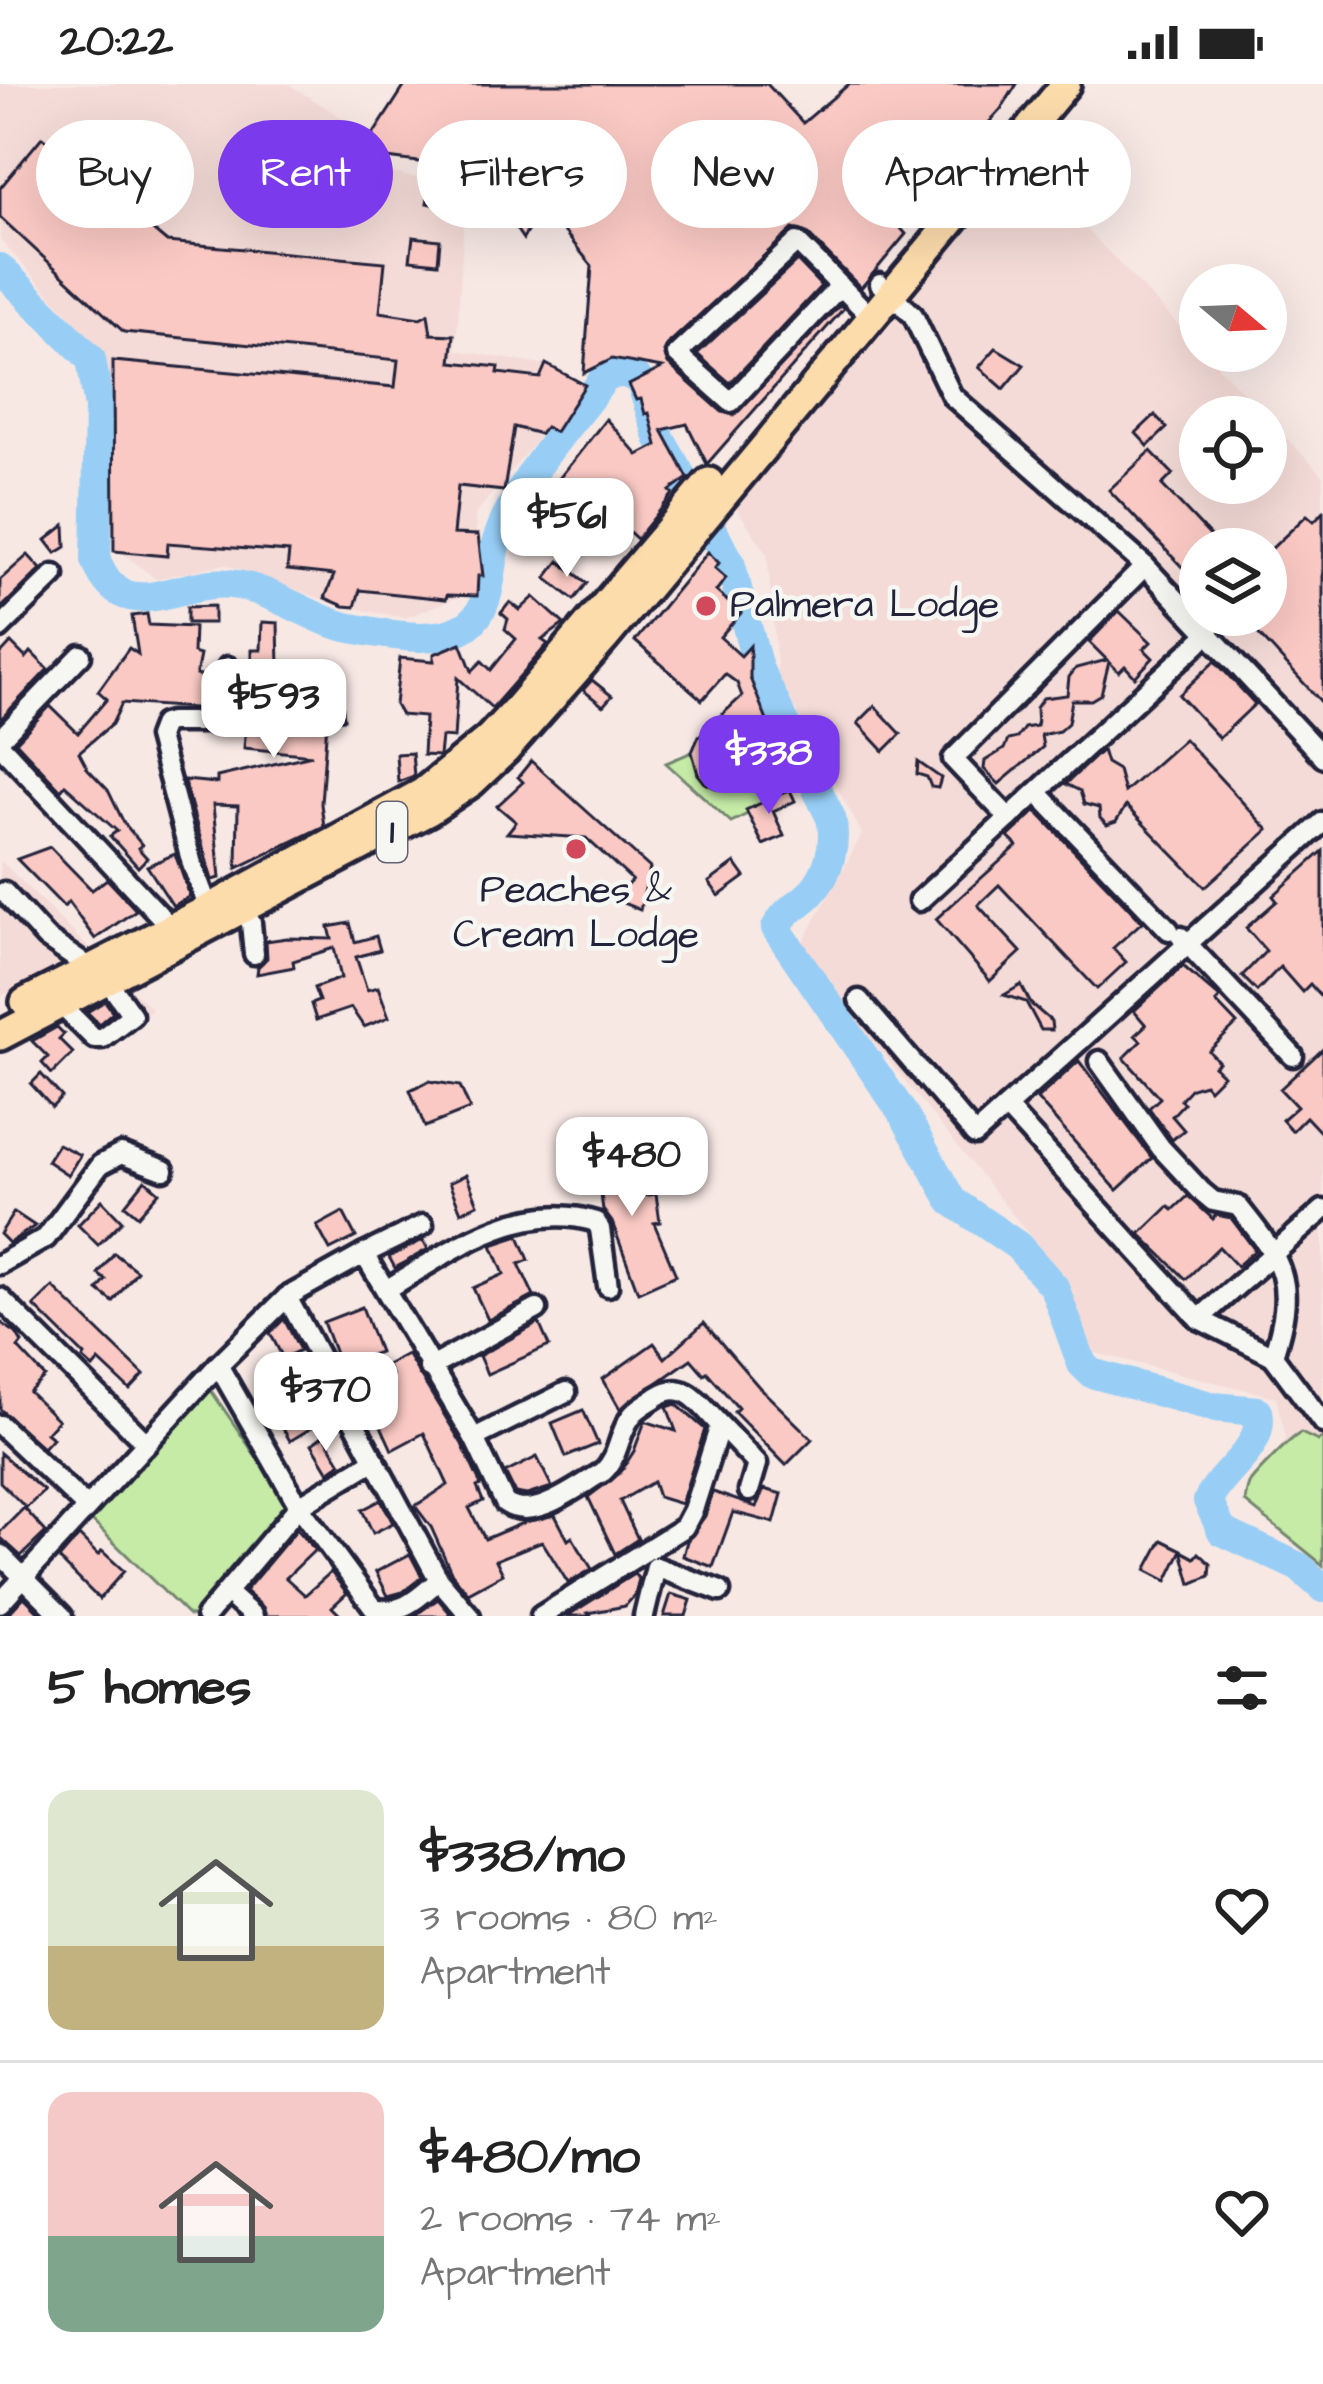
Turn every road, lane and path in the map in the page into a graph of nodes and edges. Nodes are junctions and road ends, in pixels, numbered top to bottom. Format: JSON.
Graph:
{"nodes":[{"id":1,"x":1053,"y":86,"type":"edge"},
{"id":2,"x":840,"y":286,"type":"junction"},
{"id":3,"x":885,"y":290,"type":"junction"},
{"id":4,"x":866,"y":313,"type":"junction"},
{"id":5,"x":1145,"y":566,"type":"junction"},
{"id":6,"x":54,"y":574,"type":"dead end"},
{"id":7,"x":1179,"y":601,"type":"edge"},
{"id":8,"x":0,"y":628,"type":"edge"},
{"id":9,"x":1206,"y":636,"type":"edge"},
{"id":10,"x":1214,"y":636,"type":"edge"},
{"id":11,"x":81,"y":655,"type":"dead end"},
{"id":12,"x":228,"y":667,"type":"dead end"},
{"id":13,"x":0,"y":742,"type":"edge"},
{"id":14,"x":1323,"y":757,"type":"edge"},
{"id":15,"x":1037,"y":792,"type":"junction"},
{"id":16,"x":1010,"y":818,"type":"junction"},
{"id":17,"x":1323,"y":822,"type":"edge"},
{"id":18,"x":3,"y":899,"type":"edge"},
{"id":19,"x":919,"y":901,"type":"dead end"},
{"id":20,"x":238,"y":902,"type":"junction"},
{"id":21,"x":212,"y":917,"type":"junction"},
{"id":22,"x":177,"y":935,"type":"junction"},
{"id":23,"x":1179,"y":936,"type":"junction"},
{"id":24,"x":254,"y":954,"type":"dead end"},
{"id":25,"x":98,"y":974,"type":"junction"},
{"id":26,"x":54,"y":998,"type":"junction"},
{"id":27,"x":859,"y":1000,"type":"dead end"},
{"id":28,"x":0,"y":1015,"type":"edge"},
{"id":29,"x":0,"y":1036,"type":"edge"},
{"id":30,"x":1293,"y":1056,"type":"dead end"},
{"id":31,"x":1099,"y":1061,"type":"dead end"},
{"id":32,"x":1006,"y":1107,"type":"junction"},
{"id":33,"x":164,"y":1170,"type":"dead end"},
{"id":34,"x":1323,"y":1210,"type":"edge"},
{"id":35,"x":423,"y":1225,"type":"dead end"},
{"id":36,"x":1275,"y":1251,"type":"junction"},
{"id":37,"x":364,"y":1254,"type":"junction"},
{"id":38,"x":0,"y":1264,"type":"edge"},
{"id":39,"x":608,"y":1286,"type":"dead end"},
{"id":40,"x":386,"y":1290,"type":"junction"},
{"id":41,"x":286,"y":1297,"type":"junction"},
{"id":42,"x":0,"y":1298,"type":"edge"},
{"id":43,"x":537,"y":1309,"type":"dead end"},
{"id":44,"x":1198,"y":1319,"type":"junction"},
{"id":45,"x":1274,"y":1356,"type":"junction"},
{"id":46,"x":218,"y":1365,"type":"junction"},
{"id":47,"x":430,"y":1368,"type":"junction"},
{"id":48,"x":566,"y":1392,"type":"dead end"},
{"id":49,"x":1323,"y":1423,"type":"edge"},
{"id":50,"x":0,"y":1425,"type":"edge"},
{"id":51,"x":719,"y":1425,"type":"junction"},
{"id":52,"x":474,"y":1438,"type":"junction"},
{"id":53,"x":148,"y":1444,"type":"junction"},
{"id":54,"x":375,"y":1460,"type":"junction"},
{"id":55,"x":749,"y":1491,"type":"dead end"},
{"id":56,"x":299,"y":1506,"type":"junction"},
{"id":57,"x":86,"y":1508,"type":"junction"},
{"id":58,"x":0,"y":1554,"type":"edge"},
{"id":59,"x":652,"y":1558,"type":"junction"},
{"id":60,"x":21,"y":1577,"type":"junction"},
{"id":61,"x":439,"y":1580,"type":"junction"},
{"id":62,"x":719,"y":1591,"type":"dead end"},
{"id":63,"x":227,"y":1593,"type":"junction"},
{"id":64,"x":0,"y":1603,"type":"edge"},
{"id":65,"x":62,"y":1616,"type":"edge"},
{"id":66,"x":206,"y":1616,"type":"edge"},
{"id":67,"x":254,"y":1616,"type":"edge"},
{"id":68,"x":470,"y":1616,"type":"edge"},
{"id":69,"x":541,"y":1616,"type":"edge"},
{"id":70,"x":644,"y":1616,"type":"edge"}],
"edges":[{"from":1,"to":3,"type":"highway","number":"1"},
{"from":2,"to":2,"type":"street"},
{"from":2,"to":4,"type":"street"},
{"from":3,"to":4,"type":"highway","number":"1"},
{"from":3,"to":5,"type":"street"},
{"from":4,"to":20,"type":"highway","number":"1"},
{"from":5,"to":7,"type":"street"},
{"from":5,"to":16,"type":"street"},
{"from":6,"to":8,"type":"street"},
{"from":9,"to":15,"type":"street"},
{"from":10,"to":14,"type":"street"},
{"from":11,"to":13,"type":"street"},
{"from":12,"to":21,"type":"street"},
{"from":13,"to":22,"type":"street"},
{"from":15,"to":16,"type":"street"},
{"from":15,"to":23,"type":"street"},
{"from":16,"to":19,"type":"street"},
{"from":17,"to":23,"type":"street"},
{"from":18,"to":25,"type":"street"},
{"from":20,"to":21,"type":"highway","number":"1"},
{"from":20,"to":24,"type":"street"},
{"from":21,"to":22,"type":"highway","number":"1"},
{"from":22,"to":25,"type":"highway","number":"1"},
{"from":23,"to":30,"type":"street"},
{"from":23,"to":32,"type":"street"},
{"from":25,"to":26,"type":"highway","number":"1"},
{"from":25,"to":26,"type":"street"},
{"from":26,"to":28,"type":"highway","number":"1"},
{"from":26,"to":29,"type":"highway","number":"1"},
{"from":27,"to":32,"type":"street"},
{"from":31,"to":36,"type":"street"},
{"from":32,"to":44,"type":"street"},
{"from":33,"to":38,"type":"street"},
{"from":34,"to":36,"type":"street"},
{"from":35,"to":37,"type":"street"},
{"from":36,"to":44,"type":"street"},
{"from":36,"to":45,"type":"street"},
{"from":37,"to":40,"type":"street"},
{"from":37,"to":41,"type":"street"},
{"from":39,"to":40,"type":"street"},
{"from":40,"to":47,"type":"street"},
{"from":41,"to":46,"type":"street"},
{"from":41,"to":54,"type":"street"},
{"from":42,"to":53,"type":"street"},
{"from":43,"to":47,"type":"street"},
{"from":44,"to":45,"type":"street"},
{"from":45,"to":49,"type":"street"},
{"from":46,"to":53,"type":"street"},
{"from":46,"to":56,"type":"street"},
{"from":47,"to":52,"type":"street"},
{"from":48,"to":52,"type":"street"},
{"from":50,"to":57,"type":"street"},
{"from":51,"to":52,"type":"street"},
{"from":51,"to":55,"type":"street"},
{"from":51,"to":59,"type":"street"},
{"from":53,"to":57,"type":"street"},
{"from":54,"to":56,"type":"street"},
{"from":54,"to":61,"type":"street"},
{"from":56,"to":61,"type":"street"},
{"from":56,"to":63,"type":"street"},
{"from":57,"to":60,"type":"street"},
{"from":58,"to":60,"type":"street"},
{"from":59,"to":62,"type":"street"},
{"from":59,"to":69,"type":"street"},
{"from":59,"to":70,"type":"street"},
{"from":60,"to":64,"type":"street"},
{"from":60,"to":65,"type":"street"},
{"from":61,"to":68,"type":"street"},
{"from":63,"to":66,"type":"street"},
{"from":63,"to":67,"type":"street"}]}
